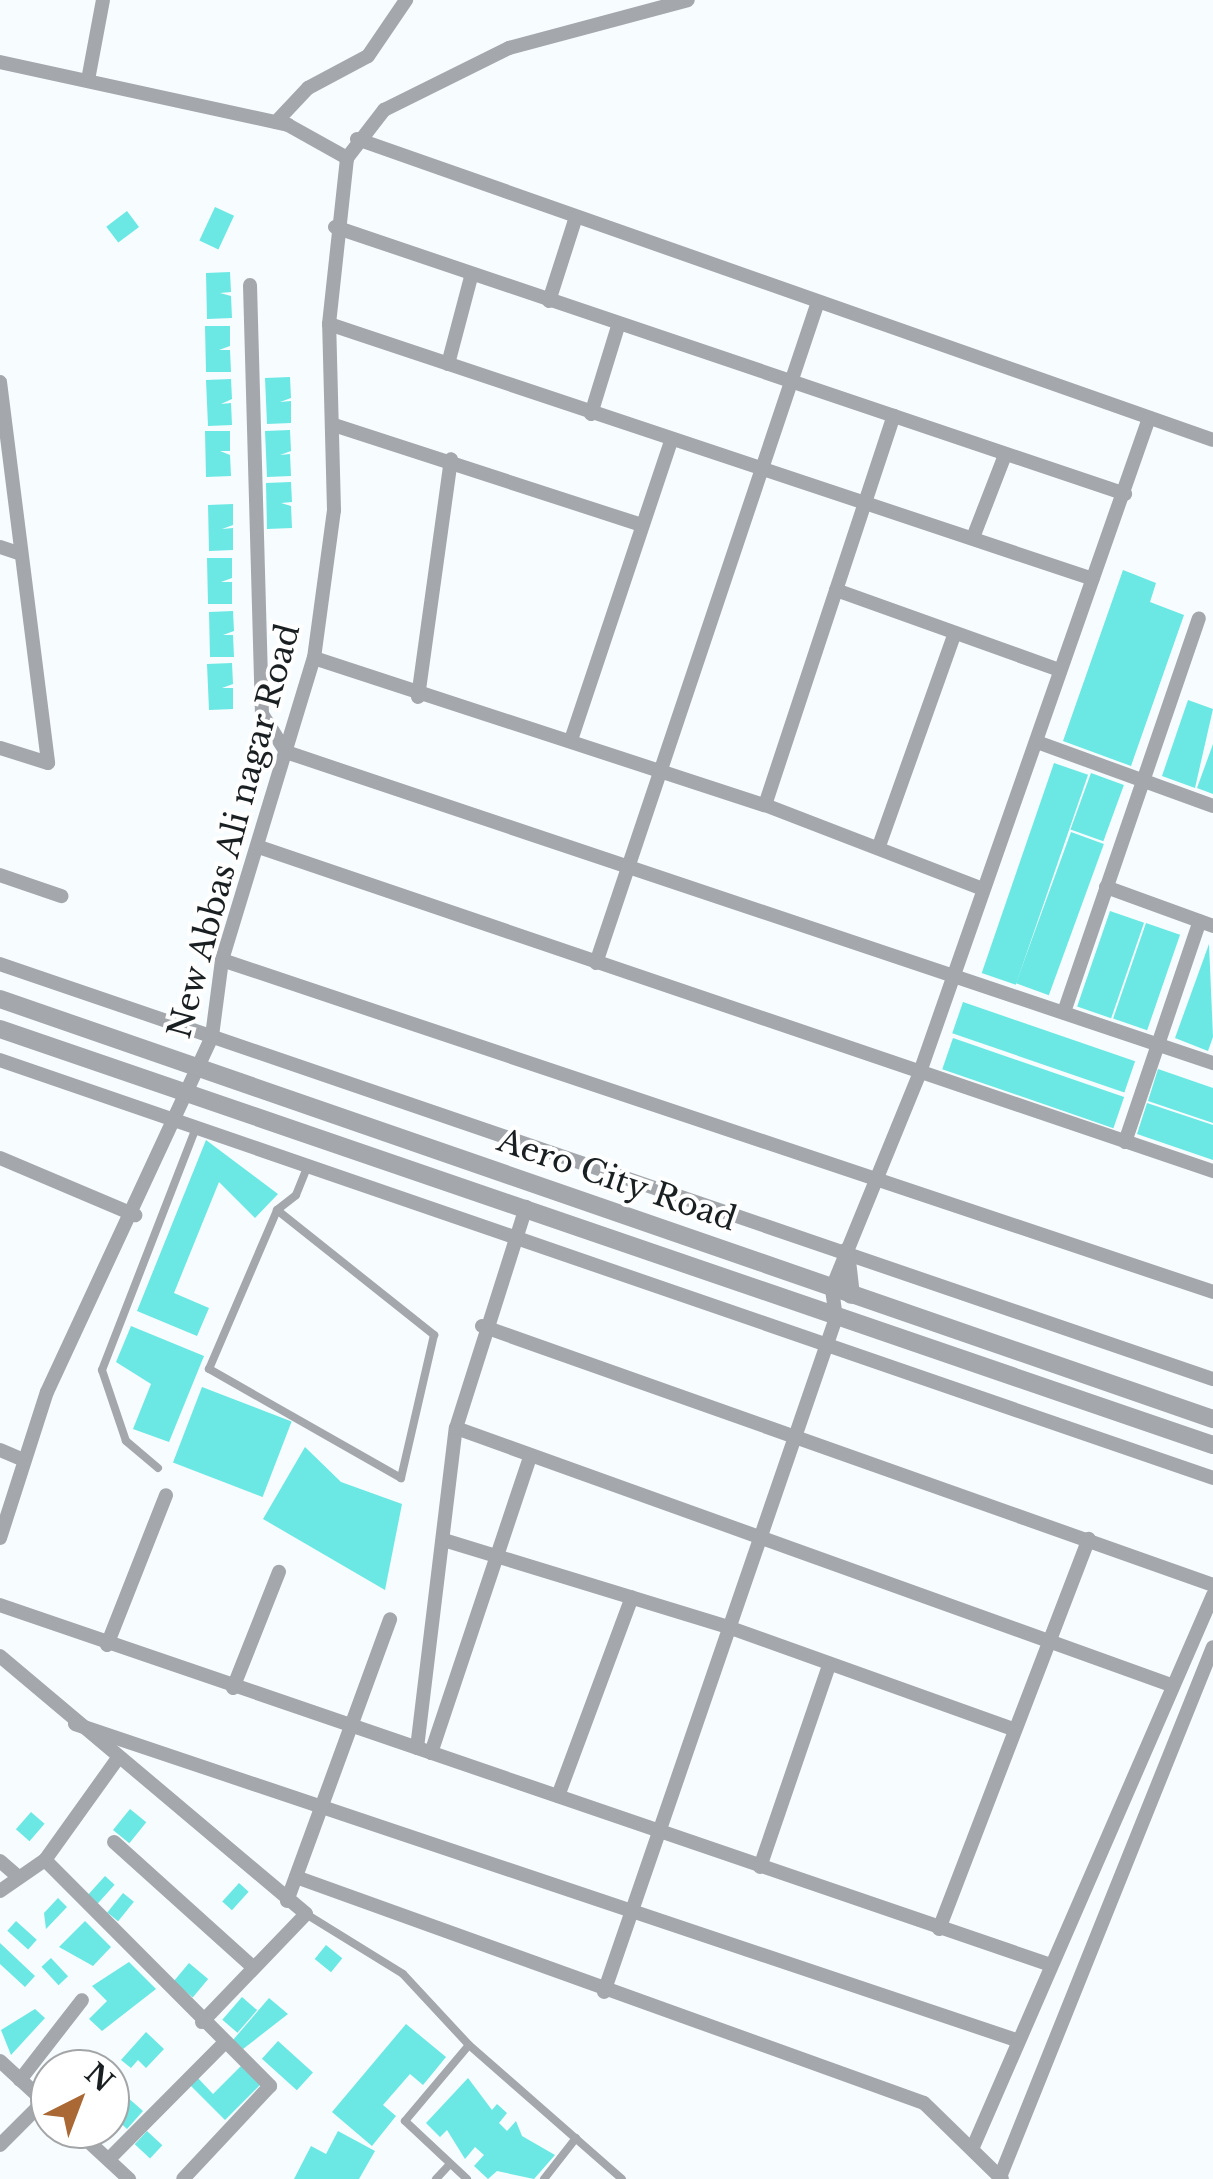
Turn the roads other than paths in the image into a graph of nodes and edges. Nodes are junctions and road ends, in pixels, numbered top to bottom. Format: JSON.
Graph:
{"nodes":[{"id":1,"x":102,"y":0,"type":"edge"},
{"id":2,"x":406,"y":0,"type":"edge"},
{"id":3,"x":688,"y":0,"type":"edge"},
{"id":4,"x":0,"y":62,"type":"edge"},
{"id":5,"x":88,"y":80,"type":"junction"},
{"id":6,"x":282,"y":124,"type":"junction"},
{"id":7,"x":357,"y":139,"type":"junction"},
{"id":8,"x":347,"y":158,"type":"junction"},
{"id":9,"x":576,"y":216,"type":"junction"},
{"id":10,"x":335,"y":228,"type":"junction"},
{"id":11,"x":471,"y":277,"type":"junction"},
{"id":12,"x":250,"y":285,"type":"dead end"},
{"id":13,"x":549,"y":301,"type":"junction"},
{"id":14,"x":818,"y":302,"type":"junction"},
{"id":15,"x":329,"y":324,"type":"junction"},
{"id":16,"x":618,"y":326,"type":"junction"},
{"id":17,"x":448,"y":364,"type":"junction"},
{"id":18,"x":0,"y":382,"type":"edge"},
{"id":19,"x":790,"y":386,"type":"junction"},
{"id":20,"x":591,"y":414,"type":"junction"},
{"id":21,"x":894,"y":416,"type":"junction"},
{"id":22,"x":1149,"y":418,"type":"junction"},
{"id":23,"x":337,"y":426,"type":"junction"},
{"id":24,"x":672,"y":438,"type":"junction"},
{"id":25,"x":1213,"y":440,"type":"edge"},
{"id":26,"x":1005,"y":454,"type":"junction"},
{"id":27,"x":451,"y":459,"type":"junction"},
{"id":28,"x":765,"y":469,"type":"junction"},
{"id":29,"x":1124,"y":494,"type":"junction"},
{"id":30,"x":868,"y":504,"type":"junction"},
{"id":31,"x":638,"y":524,"type":"junction"},
{"id":32,"x":974,"y":535,"type":"junction"},
{"id":33,"x":0,"y":547,"type":"edge"},
{"id":34,"x":22,"y":554,"type":"junction"},
{"id":35,"x":1093,"y":579,"type":"junction"},
{"id":36,"x":836,"y":590,"type":"junction"},
{"id":37,"x":1198,"y":618,"type":"dead end"},
{"id":38,"x":954,"y":634,"type":"junction"},
{"id":39,"x":314,"y":658,"type":"junction"},
{"id":40,"x":1060,"y":670,"type":"junction"},
{"id":41,"x":418,"y":697,"type":"junction"},
{"id":42,"x":571,"y":740,"type":"junction"},
{"id":43,"x":1036,"y":742,"type":"junction"},
{"id":44,"x":0,"y":748,"type":"edge"},
{"id":45,"x":286,"y":752,"type":"junction"},
{"id":46,"x":662,"y":772,"type":"junction"},
{"id":47,"x":1144,"y":779,"type":"junction"},
{"id":48,"x":765,"y":805,"type":"junction"},
{"id":49,"x":1213,"y":806,"type":"edge"},
{"id":50,"x":260,"y":846,"type":"junction"},
{"id":51,"x":879,"y":846,"type":"junction"},
{"id":52,"x":629,"y":863,"type":"junction"},
{"id":53,"x":0,"y":875,"type":"edge"},
{"id":54,"x":980,"y":888,"type":"junction"},
{"id":55,"x":1106,"y":888,"type":"junction"},
{"id":56,"x":61,"y":896,"type":"dead end"},
{"id":57,"x":1206,"y":924,"type":"edge"},
{"id":58,"x":222,"y":960,"type":"junction"},
{"id":59,"x":596,"y":962,"type":"junction"},
{"id":60,"x":0,"y":964,"type":"edge"},
{"id":61,"x":953,"y":973,"type":"junction"},
{"id":62,"x":0,"y":998,"type":"edge"},
{"id":63,"x":1064,"y":1012,"type":"junction"},
{"id":64,"x":0,"y":1030,"type":"edge"},
{"id":65,"x":212,"y":1036,"type":"junction"},
{"id":66,"x":1159,"y":1046,"type":"junction"},
{"id":67,"x":0,"y":1060,"type":"edge"},
{"id":68,"x":1213,"y":1063,"type":"edge"},
{"id":69,"x":199,"y":1066,"type":"junction"},
{"id":70,"x":920,"y":1072,"type":"junction"},
{"id":71,"x":187,"y":1092,"type":"junction"},
{"id":72,"x":176,"y":1121,"type":"junction"},
{"id":73,"x":196,"y":1128,"type":"junction"},
{"id":74,"x":1125,"y":1142,"type":"junction"},
{"id":75,"x":0,"y":1158,"type":"edge"},
{"id":76,"x":308,"y":1165,"type":"junction"},
{"id":77,"x":1213,"y":1171,"type":"edge"},
{"id":78,"x":874,"y":1180,"type":"junction"},
{"id":79,"x":526,"y":1206,"type":"junction"},
{"id":80,"x":277,"y":1210,"type":"junction"},
{"id":81,"x":134,"y":1215,"type":"junction"},
{"id":82,"x":514,"y":1231,"type":"junction"},
{"id":83,"x":846,"y":1252,"type":"junction"},
{"id":84,"x":832,"y":1288,"type":"junction"},
{"id":85,"x":1213,"y":1292,"type":"edge"},
{"id":86,"x":852,"y":1294,"type":"junction"},
{"id":87,"x":836,"y":1318,"type":"junction"},
{"id":88,"x":482,"y":1326,"type":"junction"},
{"id":89,"x":828,"y":1338,"type":"junction"},
{"id":90,"x":1213,"y":1379,"type":"edge"},
{"id":91,"x":1213,"y":1419,"type":"edge"},
{"id":92,"x":456,"y":1428,"type":"junction"},
{"id":93,"x":795,"y":1431,"type":"junction"},
{"id":94,"x":1213,"y":1445,"type":"edge"},
{"id":95,"x":0,"y":1450,"type":"edge"},
{"id":96,"x":530,"y":1458,"type":"junction"},
{"id":97,"x":24,"y":1460,"type":"junction"},
{"id":98,"x":158,"y":1468,"type":"dead end"},
{"id":99,"x":1213,"y":1478,"type":"edge"},
{"id":100,"x":166,"y":1495,"type":"dead end"},
{"id":101,"x":0,"y":1538,"type":"edge"},
{"id":102,"x":759,"y":1540,"type":"junction"},
{"id":103,"x":1089,"y":1540,"type":"junction"},
{"id":104,"x":447,"y":1542,"type":"junction"},
{"id":105,"x":503,"y":1554,"type":"junction"},
{"id":106,"x":279,"y":1572,"type":"dead end"},
{"id":107,"x":1213,"y":1585,"type":"edge"},
{"id":108,"x":1213,"y":1595,"type":"edge"},
{"id":109,"x":632,"y":1597,"type":"junction"},
{"id":110,"x":0,"y":1605,"type":"edge"},
{"id":111,"x":390,"y":1619,"type":"dead end"},
{"id":112,"x":728,"y":1627,"type":"junction"},
{"id":113,"x":1050,"y":1642,"type":"junction"},
{"id":114,"x":106,"y":1645,"type":"junction"},
{"id":115,"x":1213,"y":1648,"type":"edge"},
{"id":116,"x":0,"y":1656,"type":"edge"},
{"id":117,"x":829,"y":1664,"type":"junction"},
{"id":118,"x":1171,"y":1685,"type":"junction"},
{"id":119,"x":233,"y":1688,"type":"junction"},
{"id":120,"x":351,"y":1723,"type":"junction"},
{"id":121,"x":75,"y":1724,"type":"junction"},
{"id":122,"x":1013,"y":1729,"type":"junction"},
{"id":123,"x":424,"y":1750,"type":"junction"},
{"id":124,"x":118,"y":1758,"type":"junction"},
{"id":125,"x":558,"y":1796,"type":"junction"},
{"id":126,"x":320,"y":1805,"type":"junction"},
{"id":127,"x":662,"y":1833,"type":"junction"},
{"id":128,"x":114,"y":1842,"type":"dead end"},
{"id":129,"x":45,"y":1860,"type":"junction"},
{"id":130,"x":0,"y":1861,"type":"edge"},
{"id":131,"x":760,"y":1867,"type":"junction"},
{"id":132,"x":16,"y":1874,"type":"junction"},
{"id":133,"x":296,"y":1877,"type":"junction"},
{"id":134,"x":0,"y":1892,"type":"edge"},
{"id":135,"x":287,"y":1901,"type":"junction"},
{"id":136,"x":633,"y":1912,"type":"junction"},
{"id":137,"x":306,"y":1914,"type":"junction"},
{"id":138,"x":939,"y":1928,"type":"junction"},
{"id":139,"x":1048,"y":1964,"type":"junction"},
{"id":140,"x":254,"y":1968,"type":"junction"},
{"id":141,"x":604,"y":1992,"type":"junction"},
{"id":142,"x":82,"y":2000,"type":"dead end"},
{"id":143,"x":202,"y":2022,"type":"junction"},
{"id":144,"x":1016,"y":2040,"type":"junction"},
{"id":145,"x":224,"y":2043,"type":"junction"},
{"id":146,"x":468,"y":2045,"type":"junction"},
{"id":147,"x":0,"y":2061,"type":"edge"},
{"id":148,"x":20,"y":2080,"type":"junction"},
{"id":149,"x":30,"y":2089,"type":"edge"},
{"id":150,"x":30,"y":2119,"type":"edge"},
{"id":151,"x":576,"y":2138,"type":"junction"},
{"id":152,"x":0,"y":2145,"type":"edge"},
{"id":153,"x":974,"y":2147,"type":"junction"},
{"id":154,"x":97,"y":2149,"type":"edge"},
{"id":155,"x":109,"y":2160,"type":"junction"},
{"id":156,"x":450,"y":2164,"type":"junction"},
{"id":157,"x":1001,"y":2178,"type":"edge"},
{"id":158,"x":129,"y":2179,"type":"edge"},
{"id":159,"x":182,"y":2179,"type":"edge"},
{"id":160,"x":436,"y":2179,"type":"edge"},
{"id":161,"x":466,"y":2179,"type":"edge"},
{"id":162,"x":544,"y":2179,"type":"edge"},
{"id":163,"x":622,"y":2179,"type":"edge"}],
"edges":[{"from":1,"to":5,"type":"street"},
{"from":2,"to":6,"type":"street"},
{"from":3,"to":7,"type":"street","name":"New Abbas Ali nagar Road"},
{"from":4,"to":5,"type":"street"},
{"from":5,"to":6,"type":"street"},
{"from":6,"to":8,"type":"street"},
{"from":7,"to":8,"type":"street","name":"New Abbas Ali nagar Road"},
{"from":7,"to":9,"type":"street"},
{"from":8,"to":10,"type":"street","name":"New Abbas Ali nagar Road"},
{"from":9,"to":13,"type":"street"},
{"from":9,"to":14,"type":"street"},
{"from":10,"to":11,"type":"street"},
{"from":10,"to":15,"type":"street","name":"New Abbas Ali nagar Road"},
{"from":11,"to":13,"type":"street"},
{"from":11,"to":17,"type":"street"},
{"from":12,"to":45,"type":"street"},
{"from":13,"to":16,"type":"street"},
{"from":14,"to":19,"type":"street"},
{"from":14,"to":22,"type":"street"},
{"from":15,"to":17,"type":"street"},
{"from":15,"to":23,"type":"street","name":"New Abbas Ali nagar Road"},
{"from":16,"to":19,"type":"street"},
{"from":16,"to":20,"type":"street"},
{"from":17,"to":20,"type":"street"},
{"from":18,"to":34,"type":"street"},
{"from":19,"to":21,"type":"street"},
{"from":19,"to":28,"type":"street"},
{"from":20,"to":24,"type":"street"},
{"from":21,"to":26,"type":"street"},
{"from":21,"to":30,"type":"street"},
{"from":22,"to":25,"type":"street"},
{"from":22,"to":29,"type":"street"},
{"from":23,"to":27,"type":"street"},
{"from":23,"to":39,"type":"street","name":"New Abbas Ali nagar Road"},
{"from":24,"to":28,"type":"street"},
{"from":24,"to":31,"type":"street"},
{"from":26,"to":29,"type":"street"},
{"from":26,"to":32,"type":"street"},
{"from":27,"to":31,"type":"street"},
{"from":27,"to":41,"type":"street"},
{"from":28,"to":30,"type":"street"},
{"from":28,"to":46,"type":"street"},
{"from":29,"to":35,"type":"street"},
{"from":30,"to":32,"type":"street"},
{"from":30,"to":36,"type":"street"},
{"from":31,"to":42,"type":"street"},
{"from":32,"to":35,"type":"street"},
{"from":33,"to":34,"type":"street"},
{"from":34,"to":44,"type":"street"},
{"from":35,"to":40,"type":"street"},
{"from":36,"to":38,"type":"street"},
{"from":36,"to":48,"type":"street"},
{"from":37,"to":47,"type":"street"},
{"from":38,"to":40,"type":"street"},
{"from":38,"to":51,"type":"street"},
{"from":39,"to":41,"type":"street"},
{"from":39,"to":45,"type":"street","name":"New Abbas Ali nagar Road"},
{"from":40,"to":43,"type":"street"},
{"from":41,"to":42,"type":"street"},
{"from":42,"to":46,"type":"street"},
{"from":43,"to":47,"type":"street"},
{"from":43,"to":54,"type":"street"},
{"from":45,"to":50,"type":"street","name":"New Abbas Ali nagar Road"},
{"from":45,"to":52,"type":"street"},
{"from":46,"to":48,"type":"street"},
{"from":46,"to":52,"type":"street"},
{"from":47,"to":49,"type":"street"},
{"from":47,"to":55,"type":"street"},
{"from":48,"to":51,"type":"street"},
{"from":50,"to":58,"type":"street","name":"New Abbas Ali nagar Road"},
{"from":50,"to":59,"type":"street"},
{"from":51,"to":54,"type":"street"},
{"from":52,"to":59,"type":"street"},
{"from":52,"to":61,"type":"street"},
{"from":53,"to":56,"type":"street"},
{"from":54,"to":61,"type":"street"},
{"from":55,"to":57,"type":"street"},
{"from":55,"to":63,"type":"street"},
{"from":57,"to":66,"type":"street"},
{"from":58,"to":65,"type":"street","name":"New Abbas Ali nagar Road"},
{"from":58,"to":78,"type":"street"},
{"from":59,"to":70,"type":"street"},
{"from":60,"to":65,"type":"street"},
{"from":61,"to":63,"type":"street"},
{"from":61,"to":70,"type":"street"},
{"from":62,"to":69,"type":"street","name":"Aero City Road"},
{"from":63,"to":66,"type":"street"},
{"from":64,"to":71,"type":"street","name":"Aero City Road"},
{"from":65,"to":69,"type":"street","name":"New Abbas Ali nagar Road"},
{"from":65,"to":83,"type":"street"},
{"from":66,"to":68,"type":"street"},
{"from":66,"to":74,"type":"street"},
{"from":67,"to":72,"type":"street"},
{"from":69,"to":71,"type":"street","name":"New Abbas Ali nagar Road"},
{"from":69,"to":84,"type":"street","name":"Aero City Road"},
{"from":70,"to":74,"type":"street"},
{"from":70,"to":78,"type":"street"},
{"from":71,"to":72,"type":"street"},
{"from":71,"to":79,"type":"street","name":"Aero City Road"},
{"from":72,"to":73,"type":"street"},
{"from":72,"to":81,"type":"street"},
{"from":73,"to":76,"type":"street"},
{"from":73,"to":98,"type":"lane"},
{"from":74,"to":77,"type":"street"},
{"from":75,"to":81,"type":"street"},
{"from":76,"to":80,"type":"lane"},
{"from":76,"to":82,"type":"street"},
{"from":78,"to":83,"type":"street"},
{"from":78,"to":85,"type":"street"},
{"from":79,"to":82,"type":"street"},
{"from":79,"to":87,"type":"street","name":"Aero City Road"},
{"from":80,"to":80,"type":"lane"},
{"from":81,"to":97,"type":"street"},
{"from":82,"to":88,"type":"street"},
{"from":82,"to":89,"type":"street"},
{"from":83,"to":84,"type":"street"},
{"from":83,"to":86,"type":"street"},
{"from":83,"to":90,"type":"street"},
{"from":84,"to":86,"type":"street","name":"Aero City Road"},
{"from":84,"to":87,"type":"street"},
{"from":86,"to":91,"type":"street","name":"Aero City Road"},
{"from":87,"to":89,"type":"street"},
{"from":87,"to":94,"type":"street","name":"Aero City Road"},
{"from":88,"to":92,"type":"street"},
{"from":88,"to":93,"type":"street"},
{"from":89,"to":93,"type":"street"},
{"from":89,"to":99,"type":"street"},
{"from":92,"to":96,"type":"street"},
{"from":92,"to":104,"type":"street"},
{"from":93,"to":102,"type":"street"},
{"from":93,"to":103,"type":"street"},
{"from":95,"to":97,"type":"street"},
{"from":96,"to":102,"type":"street"},
{"from":96,"to":105,"type":"street"},
{"from":97,"to":101,"type":"street"},
{"from":100,"to":114,"type":"street"},
{"from":102,"to":112,"type":"street"},
{"from":102,"to":113,"type":"street"},
{"from":103,"to":107,"type":"street"},
{"from":103,"to":113,"type":"street"},
{"from":104,"to":105,"type":"street"},
{"from":104,"to":123,"type":"street"},
{"from":105,"to":109,"type":"street"},
{"from":105,"to":123,"type":"street"},
{"from":106,"to":119,"type":"street"},
{"from":108,"to":118,"type":"street"},
{"from":109,"to":112,"type":"street"},
{"from":109,"to":125,"type":"street"},
{"from":110,"to":114,"type":"street"},
{"from":111,"to":120,"type":"street"},
{"from":112,"to":117,"type":"street"},
{"from":112,"to":127,"type":"street"},
{"from":113,"to":118,"type":"street"},
{"from":113,"to":122,"type":"street"},
{"from":114,"to":119,"type":"street"},
{"from":115,"to":157,"type":"street"},
{"from":116,"to":121,"type":"street"},
{"from":117,"to":122,"type":"street"},
{"from":117,"to":131,"type":"street"},
{"from":118,"to":139,"type":"street"},
{"from":119,"to":120,"type":"street"},
{"from":120,"to":123,"type":"street"},
{"from":120,"to":126,"type":"street"},
{"from":121,"to":124,"type":"street"},
{"from":121,"to":126,"type":"street"},
{"from":122,"to":138,"type":"street"},
{"from":123,"to":125,"type":"street"},
{"from":124,"to":129,"type":"street"},
{"from":124,"to":135,"type":"street"},
{"from":125,"to":127,"type":"street"},
{"from":126,"to":133,"type":"street"},
{"from":126,"to":136,"type":"street"},
{"from":127,"to":131,"type":"street"},
{"from":127,"to":136,"type":"street"},
{"from":128,"to":140,"type":"street"},
{"from":129,"to":132,"type":"street"},
{"from":129,"to":143,"type":"street"},
{"from":130,"to":132,"type":"street"},
{"from":131,"to":138,"type":"street"},
{"from":132,"to":134,"type":"street"},
{"from":133,"to":135,"type":"street"},
{"from":133,"to":141,"type":"street"},
{"from":135,"to":137,"type":"street"},
{"from":136,"to":141,"type":"street"},
{"from":136,"to":144,"type":"street"},
{"from":137,"to":140,"type":"street"},
{"from":137,"to":146,"type":"lane"},
{"from":138,"to":139,"type":"street"},
{"from":139,"to":144,"type":"street"},
{"from":140,"to":143,"type":"street"},
{"from":141,"to":153,"type":"street"},
{"from":142,"to":148,"type":"street"},
{"from":143,"to":145,"type":"street"},
{"from":144,"to":153,"type":"street"},
{"from":145,"to":155,"type":"street"},
{"from":145,"to":159,"type":"street"},
{"from":146,"to":151,"type":"lane"},
{"from":146,"to":156,"type":"lane"},
{"from":147,"to":148,"type":"street"},
{"from":148,"to":149,"type":"street"},
{"from":150,"to":152,"type":"street"},
{"from":151,"to":162,"type":"lane"},
{"from":151,"to":163,"type":"lane"},
{"from":153,"to":157,"type":"street"},
{"from":154,"to":155,"type":"street"},
{"from":155,"to":158,"type":"street"},
{"from":156,"to":160,"type":"lane"},
{"from":156,"to":161,"type":"lane"}]}
